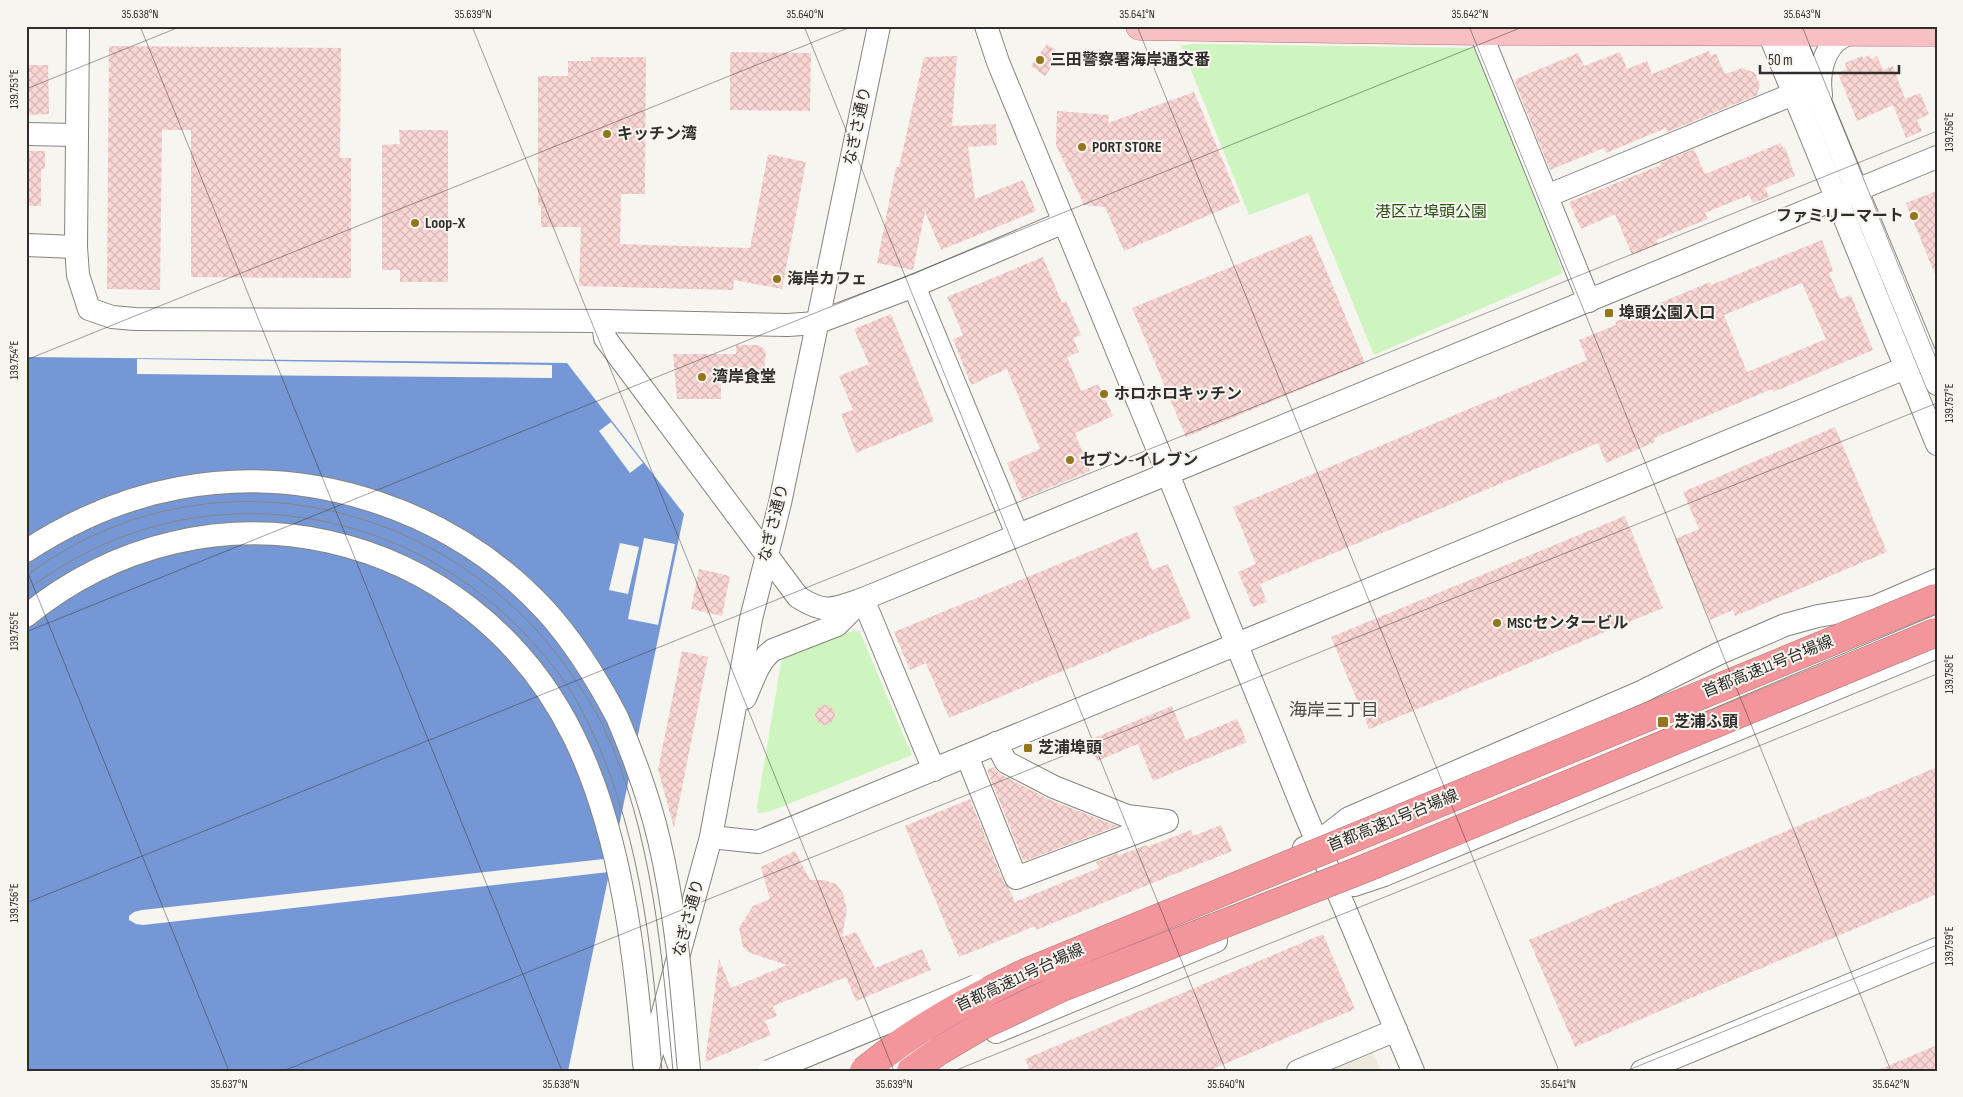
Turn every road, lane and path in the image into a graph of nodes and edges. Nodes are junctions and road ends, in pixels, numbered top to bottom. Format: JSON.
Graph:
{"nodes":[{"id":1,"x":78,"y":26,"type":"edge"},
{"id":2,"x":879,"y":26,"type":"edge"},
{"id":3,"x":986,"y":26,"type":"edge"},
{"id":4,"x":1140,"y":26,"type":"edge"},
{"id":5,"x":1778,"y":28,"type":"edge"},
{"id":6,"x":1480,"y":31,"type":"junction"},
{"id":7,"x":1860,"y":31,"type":"junction"},
{"id":8,"x":1937,"y":32,"type":"edge"},
{"id":9,"x":1793,"y":94,"type":"junction"},
{"id":10,"x":1824,"y":111,"type":"junction"},
{"id":11,"x":26,"y":134,"type":"edge"},
{"id":12,"x":76,"y":135,"type":"junction"},
{"id":13,"x":1937,"y":157,"type":"edge"},
{"id":14,"x":1858,"y":190,"type":"junction"},
{"id":15,"x":1547,"y":196,"type":"junction"},
{"id":16,"x":1837,"y":198,"type":"junction"},
{"id":17,"x":1064,"y":222,"type":"junction"},
{"id":18,"x":26,"y":245,"type":"edge"},
{"id":19,"x":76,"y":247,"type":"junction"},
{"id":20,"x":914,"y":286,"type":"junction"},
{"id":21,"x":1589,"y":301,"type":"junction"},
{"id":22,"x":603,"y":321,"type":"junction"},
{"id":23,"x":816,"y":323,"type":"junction"},
{"id":24,"x":1930,"y":346,"type":"edge"},
{"id":25,"x":1905,"y":368,"type":"junction"},
{"id":26,"x":1937,"y":384,"type":"edge"},
{"id":27,"x":1937,"y":444,"type":"edge"},
{"id":28,"x":1168,"y":474,"type":"junction"},
{"id":29,"x":1017,"y":534,"type":"junction"},
{"id":30,"x":26,"y":551,"type":"edge"},
{"id":31,"x":766,"y":556,"type":"junction"},
{"id":32,"x":1937,"y":580,"type":"edge"},
{"id":33,"x":1937,"y":598,"type":"edge"},
{"id":34,"x":863,"y":599,"type":"junction"},
{"id":35,"x":1873,"y":607,"type":"junction"},
{"id":36,"x":26,"y":616,"type":"edge"},
{"id":37,"x":1937,"y":630,"type":"edge"},
{"id":38,"x":1237,"y":644,"type":"junction"},
{"id":39,"x":1937,"y":647,"type":"edge"},
{"id":40,"x":731,"y":730,"type":"junction"},
{"id":41,"x":996,"y":744,"type":"junction"},
{"id":42,"x":967,"y":756,"type":"junction"},
{"id":43,"x":934,"y":770,"type":"junction"},
{"id":44,"x":711,"y":837,"type":"junction"},
{"id":45,"x":1317,"y":843,"type":"junction"},
{"id":46,"x":1338,"y":890,"type":"junction"},
{"id":47,"x":1937,"y":949,"type":"edge"},
{"id":48,"x":662,"y":1017,"type":"junction"},
{"id":49,"x":1396,"y":1030,"type":"junction"},
{"id":50,"x":645,"y":1071,"type":"edge"},
{"id":51,"x":683,"y":1071,"type":"edge"},
{"id":52,"x":689,"y":1071,"type":"edge"},
{"id":53,"x":765,"y":1071,"type":"edge"},
{"id":54,"x":769,"y":1071,"type":"edge"},
{"id":55,"x":864,"y":1071,"type":"edge"},
{"id":56,"x":880,"y":1071,"type":"edge"},
{"id":57,"x":903,"y":1071,"type":"edge"},
{"id":58,"x":911,"y":1071,"type":"edge"},
{"id":59,"x":1298,"y":1071,"type":"edge"},
{"id":60,"x":1413,"y":1071,"type":"edge"},
{"id":61,"x":1642,"y":1071,"type":"edge"}],
"edges":[{"from":1,"to":12,"type":"street"},
{"from":2,"to":23,"type":"street","name":"なぎさ通り"},
{"from":3,"to":17,"type":"street"},
{"from":4,"to":6,"type":"main road"},
{"from":5,"to":6,"type":"main road"},
{"from":5,"to":7,"type":"main road"},
{"from":5,"to":9,"type":"street"},
{"from":5,"to":10,"type":"street"},
{"from":6,"to":15,"type":"street"},
{"from":7,"to":8,"type":"main road"},
{"from":7,"to":10,"type":"street"},
{"from":9,"to":15,"type":"street"},
{"from":9,"to":16,"type":"street"},
{"from":10,"to":14,"type":"street"},
{"from":11,"to":12,"type":"street"},
{"from":12,"to":19,"type":"street"},
{"from":13,"to":14,"type":"street"},
{"from":14,"to":16,"type":"street"},
{"from":14,"to":24,"type":"street"},
{"from":15,"to":21,"type":"street"},
{"from":16,"to":21,"type":"street"},
{"from":16,"to":25,"type":"street"},
{"from":17,"to":20,"type":"street"},
{"from":17,"to":28,"type":"street"},
{"from":18,"to":19,"type":"street"},
{"from":19,"to":22,"type":"street"},
{"from":20,"to":23,"type":"street"},
{"from":20,"to":29,"type":"street"},
{"from":21,"to":28,"type":"street"},
{"from":22,"to":23,"type":"street"},
{"from":22,"to":31,"type":"street"},
{"from":23,"to":31,"type":"street","name":"なぎさ通り"},
{"from":24,"to":26,"type":"street"},
{"from":25,"to":27,"type":"street"},
{"from":25,"to":38,"type":"street"},
{"from":28,"to":29,"type":"street"},
{"from":28,"to":38,"type":"street"},
{"from":29,"to":34,"type":"street"},
{"from":30,"to":52,"type":"street","bridge":true},
{"from":31,"to":34,"type":"street"},
{"from":31,"to":40,"type":"street","name":"なぎさ通り"},
{"from":32,"to":35,"type":"street"},
{"from":33,"to":55,"type":"highway","name":"首都高速11号台場線","bridge":true},
{"from":34,"to":40,"type":"street"},
{"from":34,"to":43,"type":"street"},
{"from":35,"to":45,"type":"street"},
{"from":35,"to":54,"type":"street","bridge":true},
{"from":36,"to":50,"type":"street"},
{"from":37,"to":56,"type":"street","bridge":true},
{"from":37,"to":58,"type":"highway","name":"首都高速11号台場線","bridge":true},
{"from":38,"to":41,"type":"street"},
{"from":38,"to":45,"type":"street"},
{"from":39,"to":46,"type":"street"},
{"from":40,"to":44,"type":"street","name":"なぎさ通り"},
{"from":41,"to":42,"type":"street"},
{"from":41,"to":42,"type":"street"},
{"from":42,"to":43,"type":"street"},
{"from":43,"to":44,"type":"street"},
{"from":44,"to":48,"type":"street","name":"なぎさ通り"},
{"from":45,"to":46,"type":"street"},
{"from":45,"to":53,"type":"street"},
{"from":46,"to":49,"type":"street"},
{"from":46,"to":57,"type":"street"},
{"from":47,"to":61,"type":"street"},
{"from":48,"to":50,"type":"street","name":"なぎさ通り"},
{"from":48,"to":51,"type":"street"},
{"from":49,"to":59,"type":"street"},
{"from":49,"to":60,"type":"street"}]}
